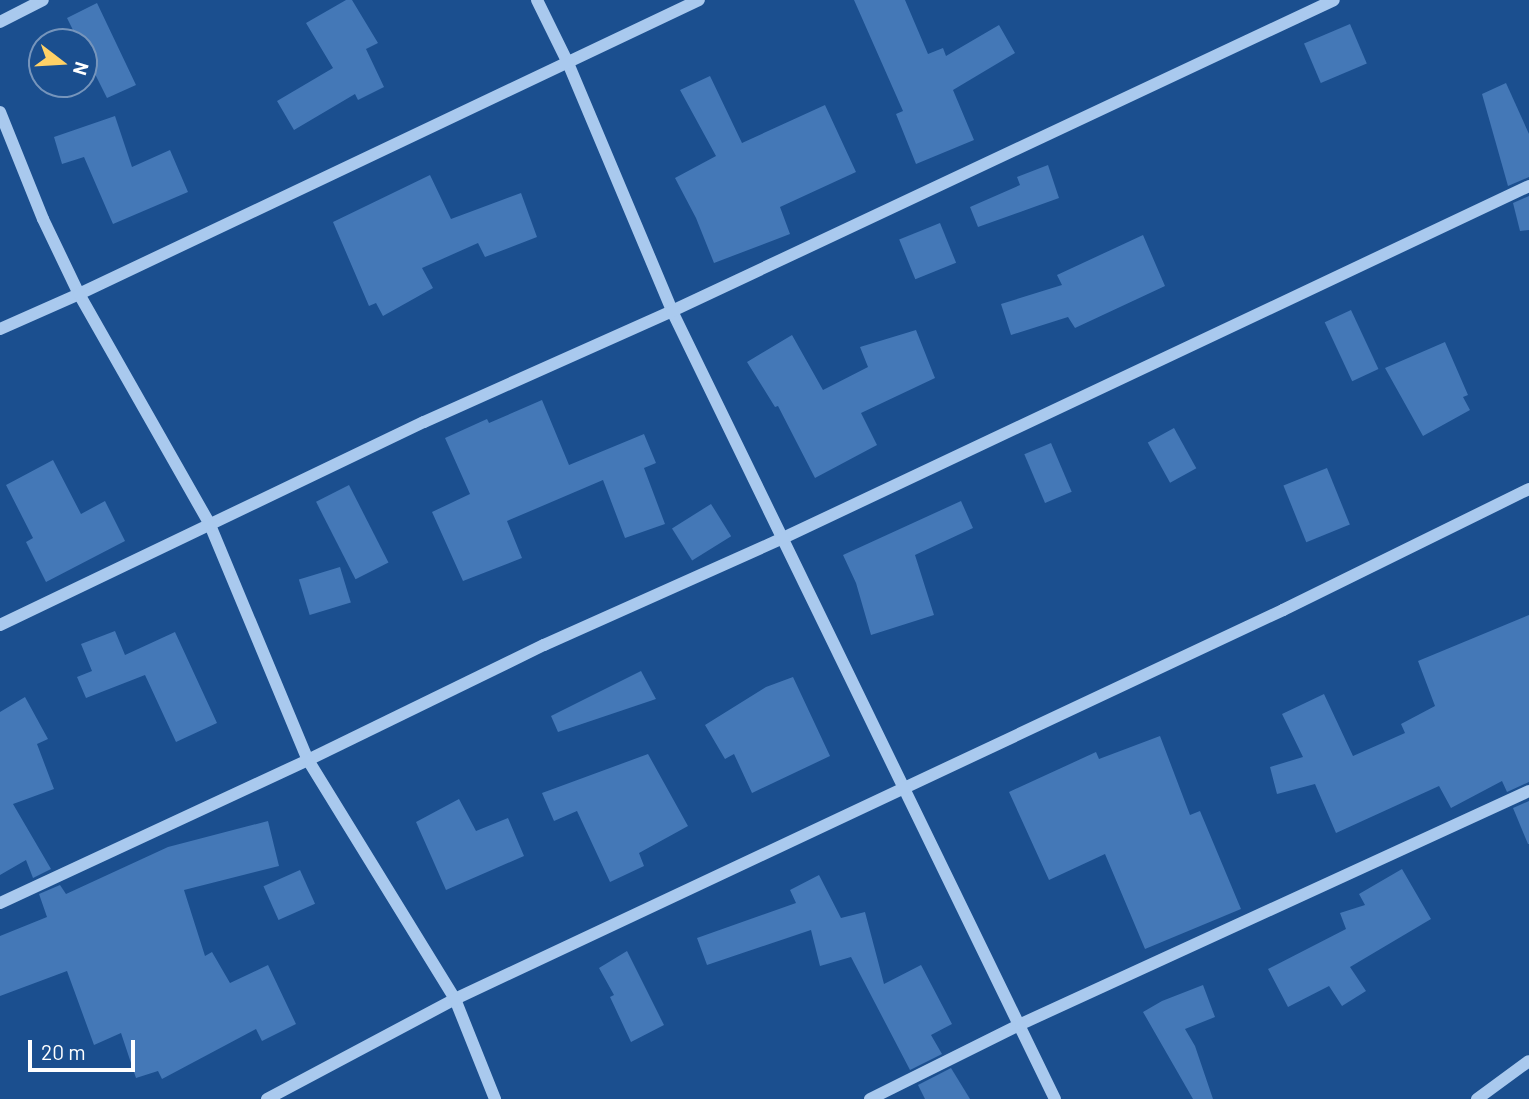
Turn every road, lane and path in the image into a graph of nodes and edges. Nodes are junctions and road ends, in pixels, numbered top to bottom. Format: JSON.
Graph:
{"nodes":[{"id":1,"x":43,"y":0,"type":"edge"},
{"id":2,"x":537,"y":0,"type":"edge"},
{"id":3,"x":699,"y":0,"type":"edge"},
{"id":4,"x":1334,"y":0,"type":"edge"},
{"id":5,"x":0,"y":22,"type":"edge"},
{"id":6,"x":568,"y":64,"type":"junction"},
{"id":7,"x":0,"y":112,"type":"edge"},
{"id":8,"x":1529,"y":186,"type":"edge"},
{"id":9,"x":79,"y":294,"type":"junction"},
{"id":10,"x":672,"y":311,"type":"junction"},
{"id":11,"x":0,"y":329,"type":"edge"},
{"id":12,"x":1529,"y":489,"type":"edge"},
{"id":13,"x":210,"y":525,"type":"junction"},
{"id":14,"x":781,"y":540,"type":"junction"},
{"id":15,"x":0,"y":625,"type":"edge"},
{"id":16,"x":308,"y":760,"type":"junction"},
{"id":17,"x":907,"y":788,"type":"junction"},
{"id":18,"x":1529,"y":792,"type":"edge"},
{"id":19,"x":0,"y":903,"type":"edge"},
{"id":20,"x":455,"y":999,"type":"junction"},
{"id":21,"x":1021,"y":1024,"type":"junction"},
{"id":22,"x":1529,"y":1061,"type":"edge"},
{"id":23,"x":267,"y":1099,"type":"edge"},
{"id":24,"x":495,"y":1099,"type":"edge"},
{"id":25,"x":870,"y":1099,"type":"edge"},
{"id":26,"x":1055,"y":1099,"type":"edge"},
{"id":27,"x":1478,"y":1099,"type":"edge"}],
"edges":[{"from":1,"to":5,"type":"street"},
{"from":2,"to":6,"type":"street"},
{"from":3,"to":6,"type":"street"},
{"from":4,"to":10,"type":"street"},
{"from":6,"to":9,"type":"street"},
{"from":6,"to":10,"type":"street"},
{"from":7,"to":9,"type":"street"},
{"from":8,"to":14,"type":"street"},
{"from":9,"to":11,"type":"street"},
{"from":9,"to":13,"type":"street"},
{"from":10,"to":13,"type":"street"},
{"from":10,"to":14,"type":"street"},
{"from":12,"to":17,"type":"street"},
{"from":13,"to":15,"type":"street"},
{"from":13,"to":16,"type":"street"},
{"from":14,"to":16,"type":"street"},
{"from":14,"to":17,"type":"street"},
{"from":16,"to":19,"type":"street"},
{"from":16,"to":20,"type":"street"},
{"from":17,"to":20,"type":"street"},
{"from":17,"to":21,"type":"street"},
{"from":18,"to":21,"type":"street"},
{"from":20,"to":23,"type":"street"},
{"from":20,"to":24,"type":"street"},
{"from":21,"to":25,"type":"street"},
{"from":21,"to":26,"type":"street"},
{"from":22,"to":27,"type":"street"}]}
